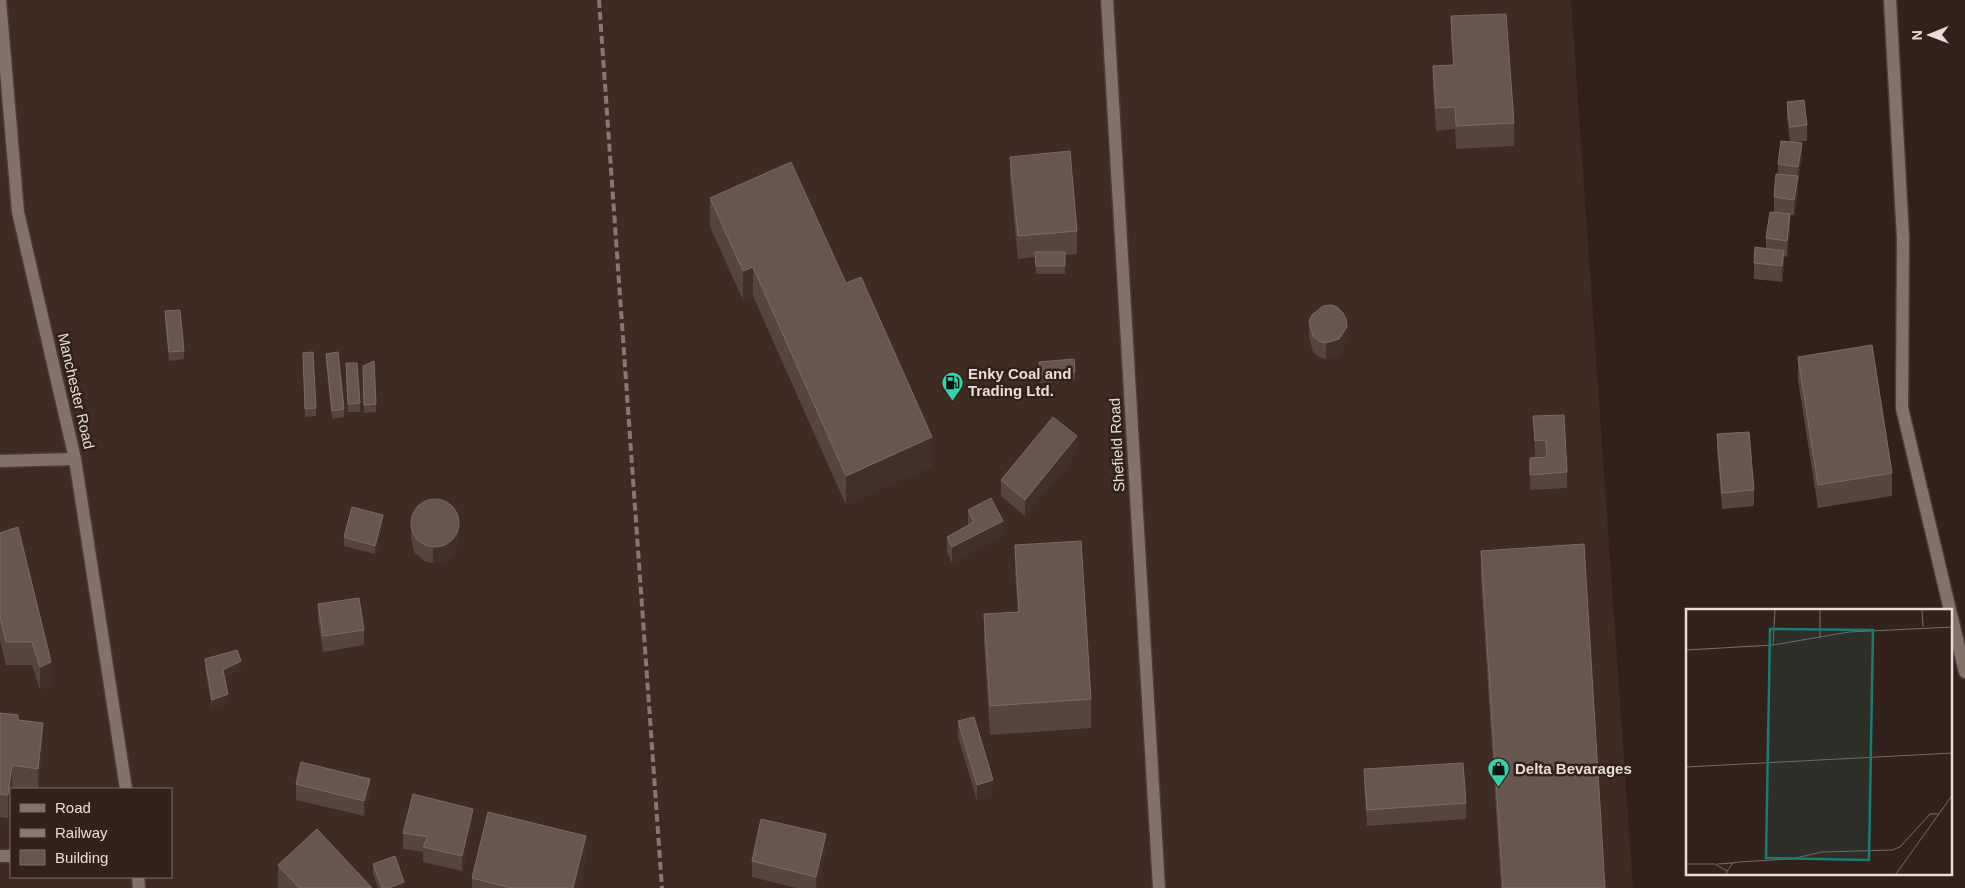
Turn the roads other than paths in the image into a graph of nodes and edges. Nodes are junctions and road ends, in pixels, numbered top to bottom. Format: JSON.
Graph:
{"nodes":[{"id":1,"x":0,"y":0,"type":"edge"},
{"id":2,"x":1107,"y":0,"type":"edge"},
{"id":3,"x":1890,"y":0,"type":"edge"},
{"id":4,"x":75,"y":459,"type":"junction"},
{"id":5,"x":0,"y":461,"type":"edge"},
{"id":6,"x":1950,"y":609,"type":"edge"},
{"id":7,"x":1952,"y":616,"type":"edge"},
{"id":8,"x":1965,"y":672,"type":"edge"},
{"id":9,"x":126,"y":788,"type":"edge"},
{"id":10,"x":1159,"y":888,"type":"edge"}],
"edges":[{"from":1,"to":4,"type":"street","name":"Manchester Road"},
{"from":2,"to":10,"type":"street","name":"Shefield Road"},
{"from":3,"to":6,"type":"street"},
{"from":4,"to":5,"type":"street"},
{"from":4,"to":9,"type":"street","name":"Manchester Road"},
{"from":7,"to":8,"type":"street"}]}
